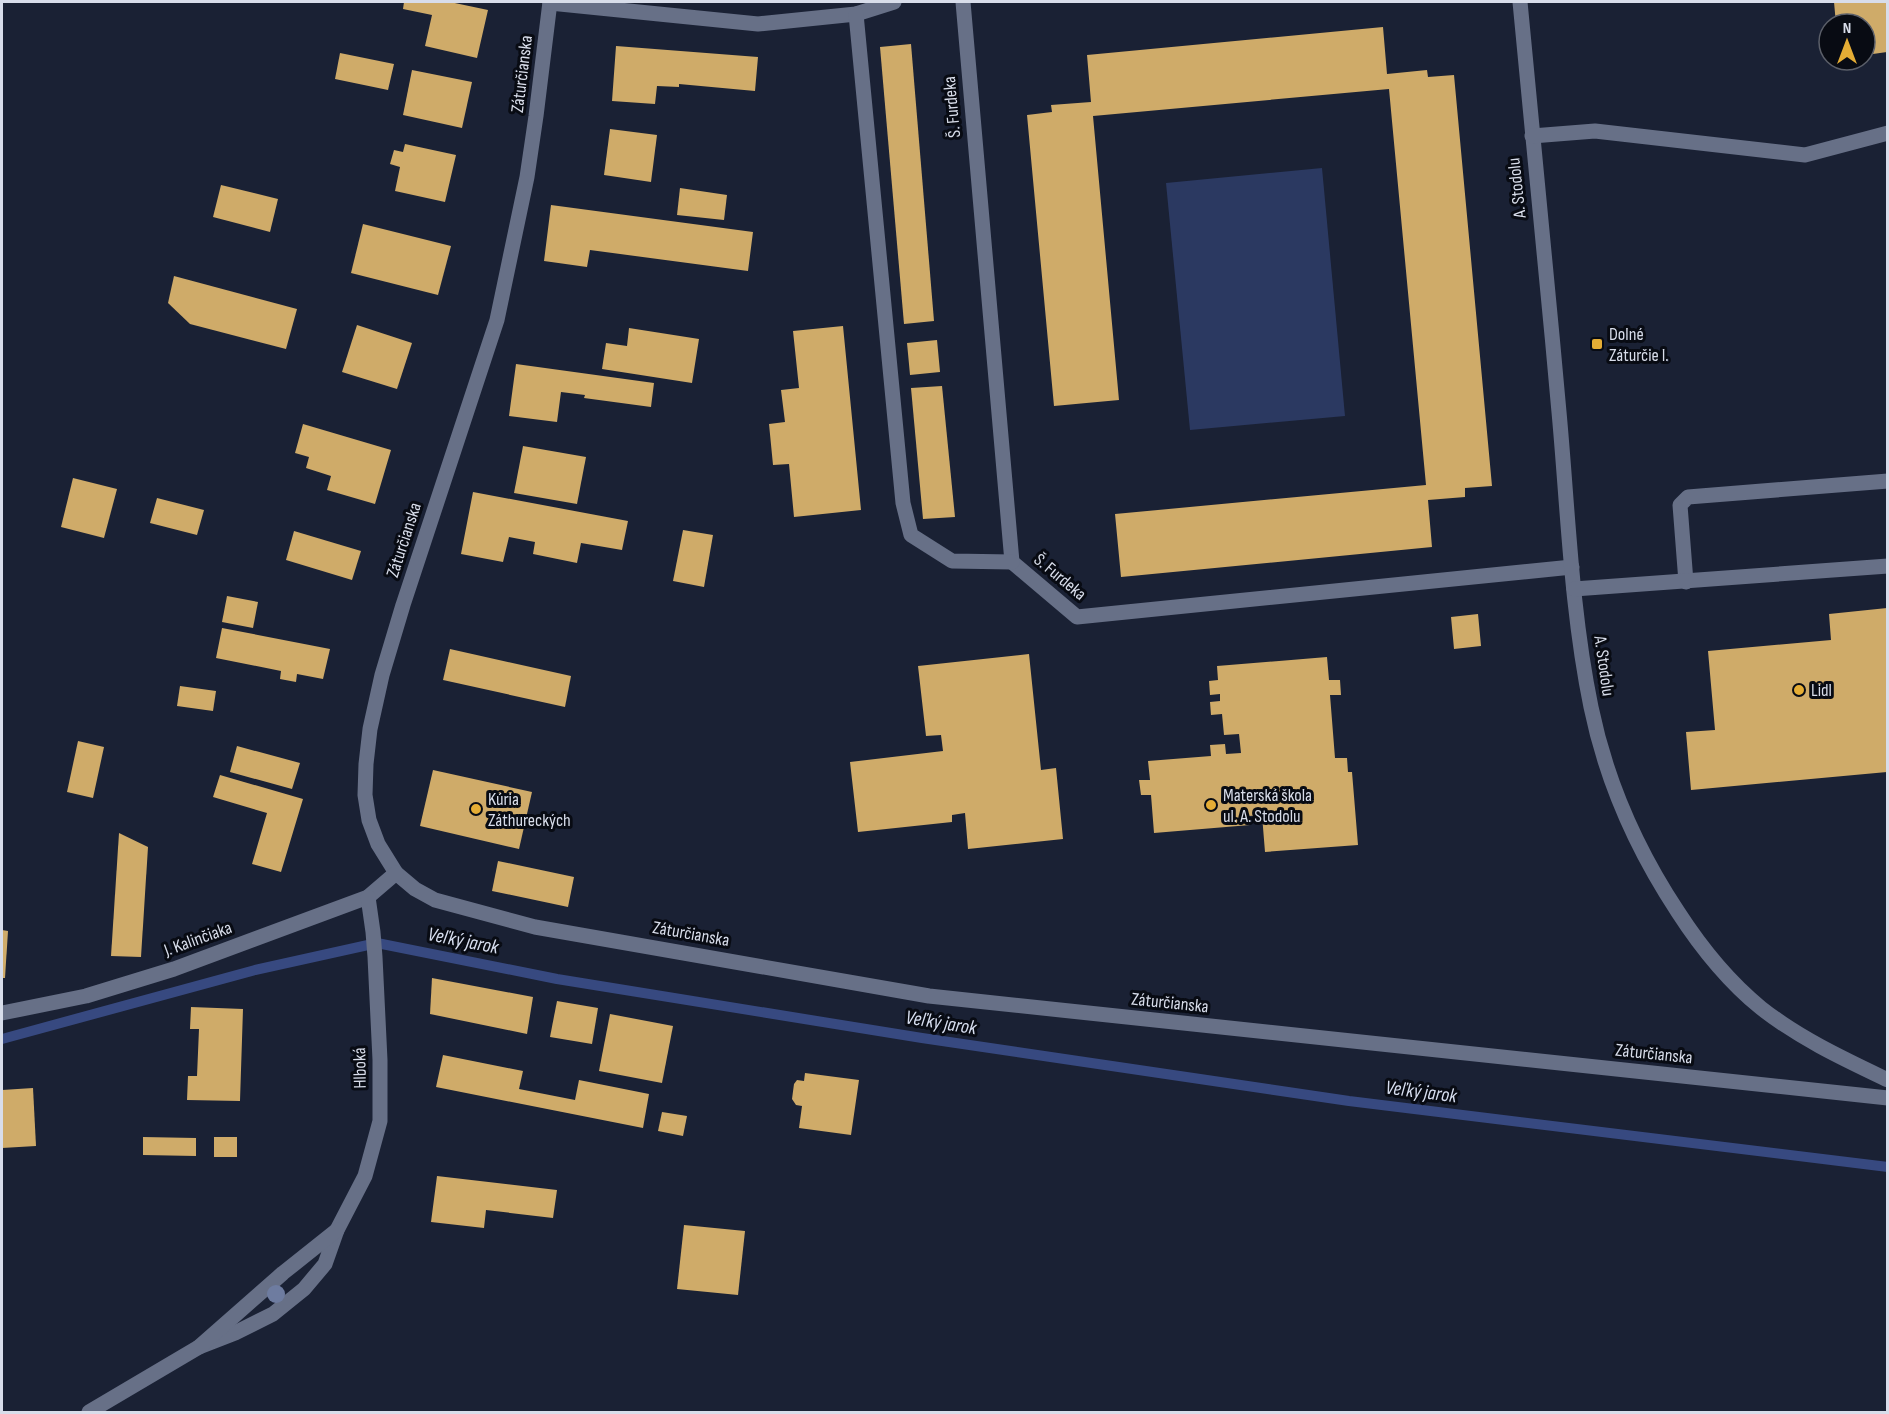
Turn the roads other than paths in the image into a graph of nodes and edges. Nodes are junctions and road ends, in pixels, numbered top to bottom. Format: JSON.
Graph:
{"nodes":[{"id":1,"x":550,"y":2,"type":"edge"},
{"id":2,"x":892,"y":2,"type":"edge"},
{"id":3,"x":963,"y":2,"type":"edge"},
{"id":4,"x":1520,"y":2,"type":"edge"},
{"id":5,"x":856,"y":14,"type":"junction"},
{"id":6,"x":1887,"y":133,"type":"edge"},
{"id":7,"x":1532,"y":136,"type":"junction"},
{"id":8,"x":1887,"y":481,"type":"edge"},
{"id":9,"x":1012,"y":562,"type":"junction"},
{"id":10,"x":1887,"y":566,"type":"edge"},
{"id":11,"x":1572,"y":567,"type":"junction"},
{"id":12,"x":1686,"y":582,"type":"junction"},
{"id":13,"x":1574,"y":589,"type":"junction"},
{"id":14,"x":396,"y":873,"type":"junction"},
{"id":15,"x":368,"y":897,"type":"junction"},
{"id":16,"x":2,"y":1013,"type":"edge"},
{"id":17,"x":1887,"y":1080,"type":"edge"},
{"id":18,"x":1887,"y":1098,"type":"edge"},
{"id":19,"x":337,"y":1230,"type":"junction"},
{"id":20,"x":199,"y":1347,"type":"junction"},
{"id":21,"x":89,"y":1413,"type":"edge"}],
"edges":[{"from":1,"to":5,"type":"street"},
{"from":1,"to":14,"type":"street","name":"Záturčianska"},
{"from":2,"to":5,"type":"street"},
{"from":3,"to":9,"type":"street","name":"Š. Furdeka"},
{"from":4,"to":7,"type":"street","name":"A. Stodolu"},
{"from":5,"to":9,"type":"street"},
{"from":6,"to":7,"type":"street","name":"A. Stodolu"},
{"from":7,"to":11,"type":"street","name":"A. Stodolu"},
{"from":8,"to":12,"type":"street"},
{"from":9,"to":11,"type":"street","name":"Š. Furdeka"},
{"from":10,"to":12,"type":"street"},
{"from":11,"to":13,"type":"street","name":"A. Stodolu"},
{"from":12,"to":13,"type":"street"},
{"from":13,"to":17,"type":"street","name":"A. Stodolu"},
{"from":14,"to":15,"type":"street","name":"J. Kalinčiaka"},
{"from":14,"to":18,"type":"street","name":"Záturčianska"},
{"from":15,"to":16,"type":"street","name":"J. Kalinčiaka"},
{"from":15,"to":19,"type":"street","name":"Hlboká"},
{"from":19,"to":20,"type":"street","name":"Hlboká"},
{"from":19,"to":20,"type":"street","name":"Hlboká"},
{"from":20,"to":21,"type":"street","name":"Hlboká"}]}
